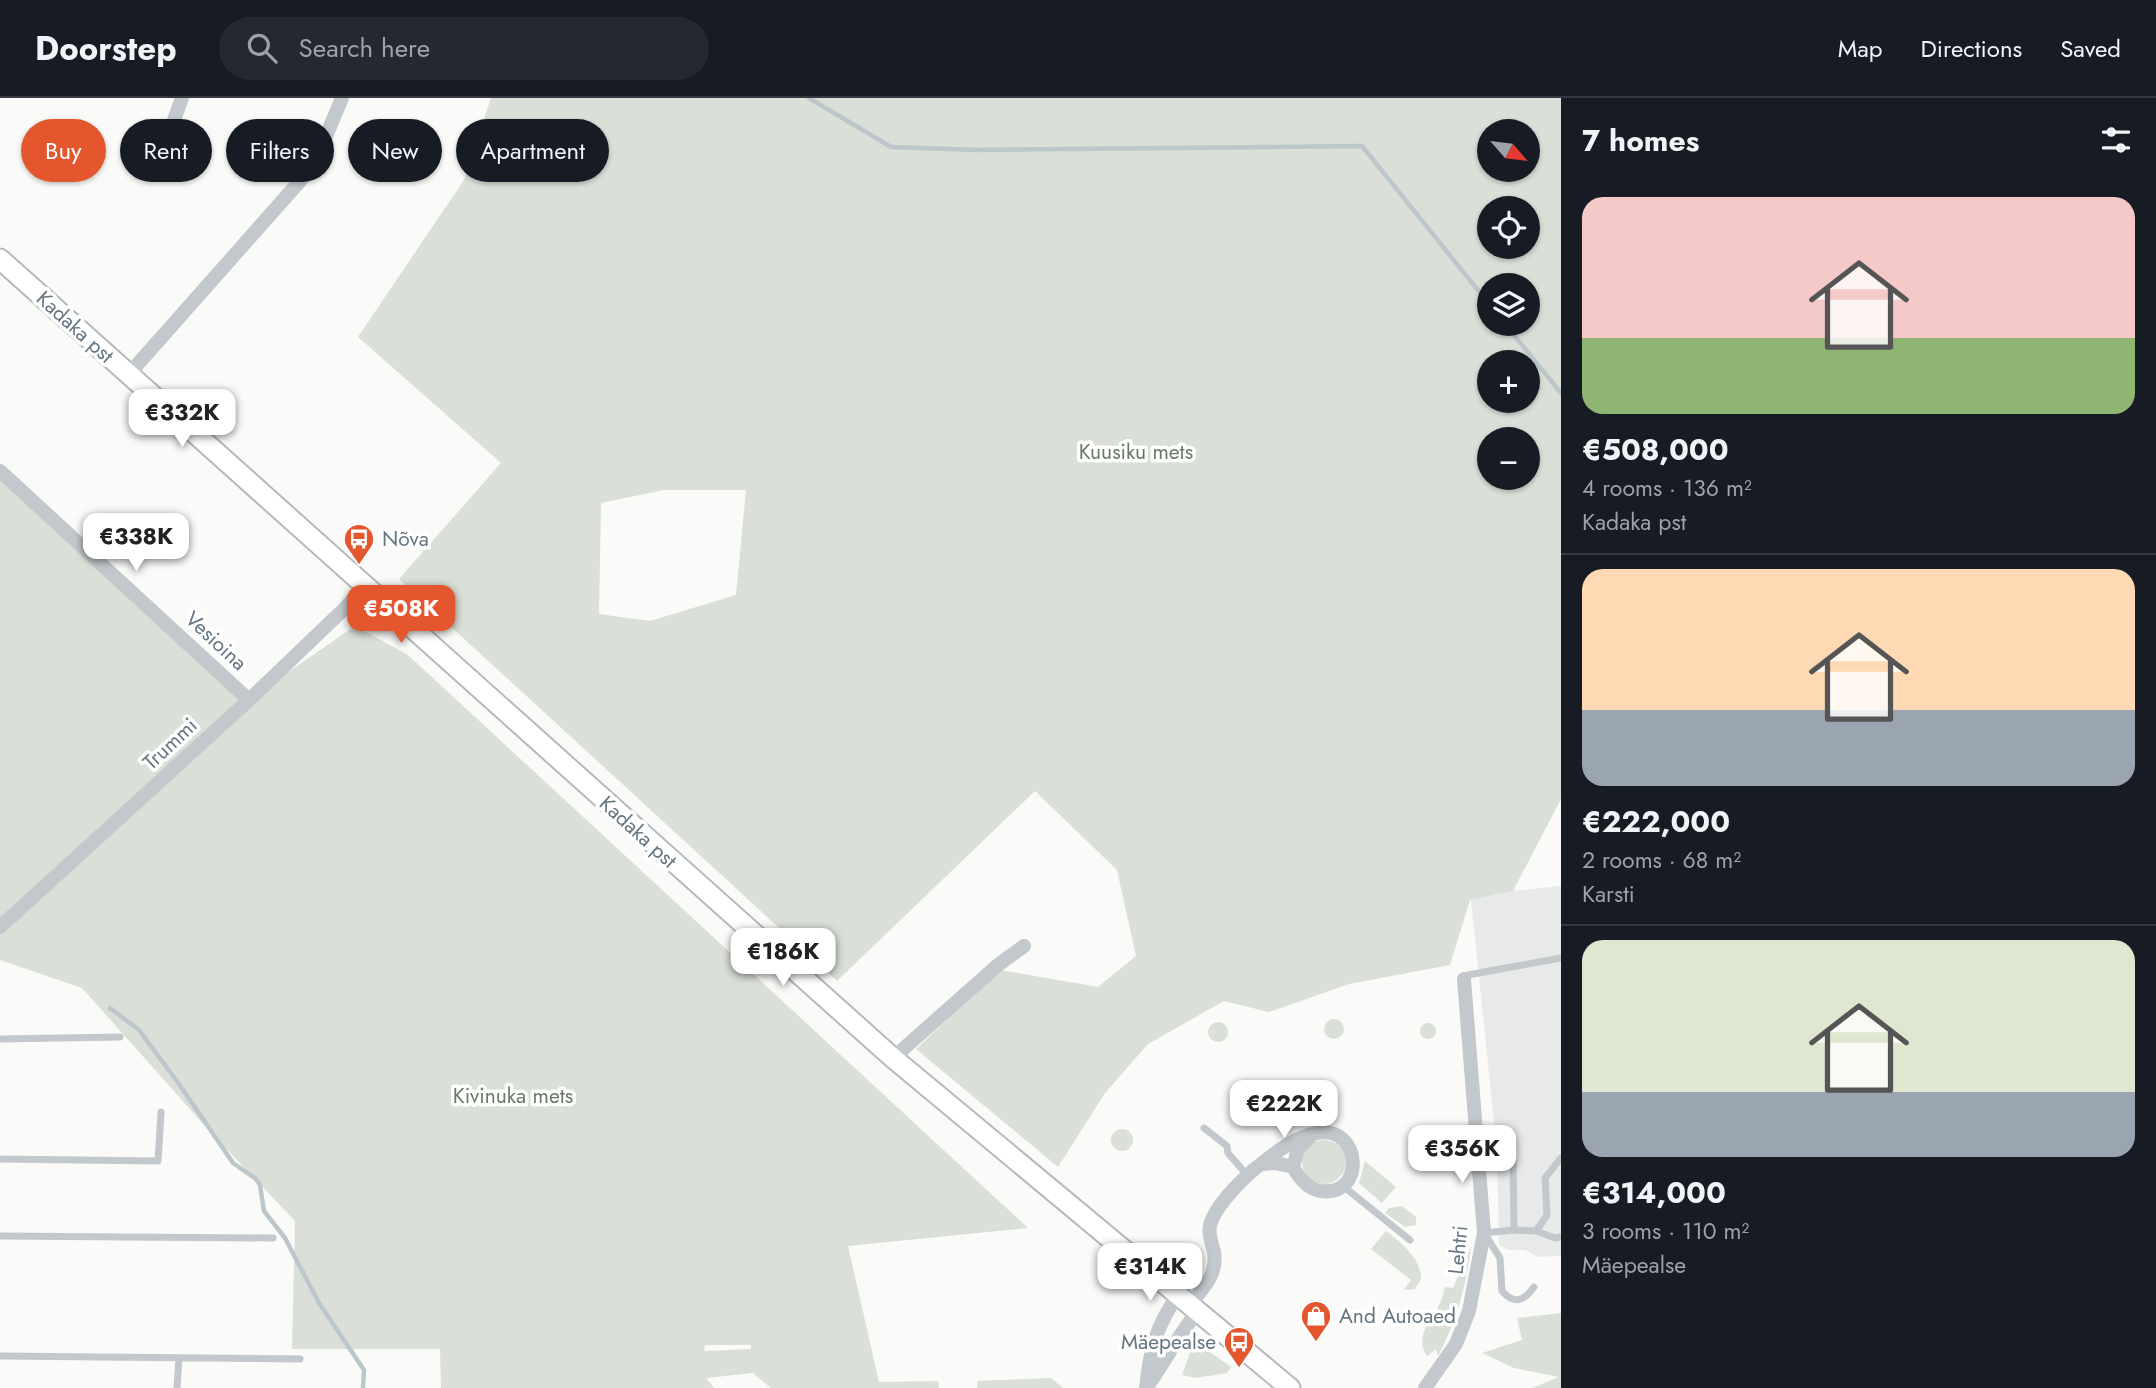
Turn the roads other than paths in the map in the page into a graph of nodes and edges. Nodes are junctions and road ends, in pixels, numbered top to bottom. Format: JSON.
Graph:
{"nodes":[{"id":1,"x":181,"y":98,"type":"edge"},
{"id":2,"x":342,"y":98,"type":"edge"},
{"id":3,"x":174,"y":119,"type":"edge"},
{"id":4,"x":0,"y":260,"type":"edge"},
{"id":5,"x":129,"y":374,"type":"junction"},
{"id":6,"x":0,"y":471,"type":"edge"},
{"id":7,"x":365,"y":586,"type":"junction"},
{"id":8,"x":248,"y":700,"type":"junction"},
{"id":9,"x":0,"y":927,"type":"edge"},
{"id":10,"x":1024,"y":946,"type":"dead end"},
{"id":11,"x":1561,"y":958,"type":"edge"},
{"id":12,"x":1464,"y":979,"type":"joint"},
{"id":13,"x":120,"y":1037,"type":"dead end"},
{"id":14,"x":0,"y":1039,"type":"edge"},
{"id":15,"x":893,"y":1058,"type":"junction"},
{"id":16,"x":161,"y":1112,"type":"dead end"},
{"id":17,"x":1204,"y":1128,"type":"dead end"},
{"id":18,"x":1313,"y":1134,"type":"junction"},
{"id":19,"x":1561,"y":1158,"type":"edge"},
{"id":20,"x":0,"y":1159,"type":"edge"},
{"id":21,"x":1513,"y":1160,"type":"dead end"},
{"id":22,"x":1261,"y":1164,"type":"junction"},
{"id":23,"x":1293,"y":1167,"type":"junction"},
{"id":24,"x":1247,"y":1175,"type":"junction"},
{"id":25,"x":1342,"y":1186,"type":"junction"},
{"id":26,"x":1514,"y":1230,"type":"junction"},
{"id":27,"x":1536,"y":1231,"type":"junction"},
{"id":28,"x":1483,"y":1233,"type":"junction"},
{"id":29,"x":0,"y":1236,"type":"edge"},
{"id":30,"x":1561,"y":1237,"type":"edge"},
{"id":31,"x":273,"y":1238,"type":"dead end"},
{"id":32,"x":1410,"y":1240,"type":"dead end"},
{"id":33,"x":1534,"y":1287,"type":"dead end"},
{"id":34,"x":1189,"y":1303,"type":"junction"},
{"id":35,"x":0,"y":1356,"type":"edge"},
{"id":36,"x":178,"y":1358,"type":"junction"},
{"id":37,"x":300,"y":1359,"type":"dead end"},
{"id":38,"x":177,"y":1388,"type":"edge"},
{"id":39,"x":1146,"y":1388,"type":"edge"},
{"id":40,"x":1290,"y":1388,"type":"edge"},
{"id":41,"x":1425,"y":1388,"type":"edge"}],
"edges":[{"from":1,"to":3,"type":"street"},
{"from":2,"to":5,"type":"street"},
{"from":4,"to":5,"type":"main road","name":"Kadaka pst"},
{"from":5,"to":7,"type":"main road","name":"Kadaka pst"},
{"from":6,"to":8,"type":"street","name":"Vesioina"},
{"from":7,"to":8,"type":"street","name":"Trummi"},
{"from":7,"to":15,"type":"main road","name":"Kadaka pst"},
{"from":8,"to":9,"type":"street","name":"Trummi"},
{"from":10,"to":15,"type":"street"},
{"from":11,"to":12,"type":"lane"},
{"from":12,"to":28,"type":"street","name":"Lehtri"},
{"from":13,"to":14,"type":"lane"},
{"from":15,"to":34,"type":"main road","name":"Kadaka pst"},
{"from":16,"to":20,"type":"lane"},
{"from":17,"to":24,"type":"lane"},
{"from":18,"to":22,"type":"street"},
{"from":18,"to":23,"type":"street"},
{"from":18,"to":25,"type":"street"},
{"from":19,"to":27,"type":"lane"},
{"from":21,"to":26,"type":"lane"},
{"from":22,"to":23,"type":"street"},
{"from":22,"to":24,"type":"street"},
{"from":23,"to":25,"type":"street"},
{"from":24,"to":34,"type":"street"},
{"from":25,"to":32,"type":"lane"},
{"from":26,"to":27,"type":"lane"},
{"from":26,"to":28,"type":"lane"},
{"from":27,"to":30,"type":"lane"},
{"from":28,"to":33,"type":"lane"},
{"from":28,"to":41,"type":"street","name":"Lehtri"},
{"from":29,"to":31,"type":"lane"},
{"from":34,"to":39,"type":"street"},
{"from":34,"to":39,"type":"street"},
{"from":34,"to":40,"type":"main road","name":"Kadaka pst"},
{"from":35,"to":36,"type":"lane"},
{"from":36,"to":37,"type":"lane"},
{"from":36,"to":38,"type":"lane"}]}
